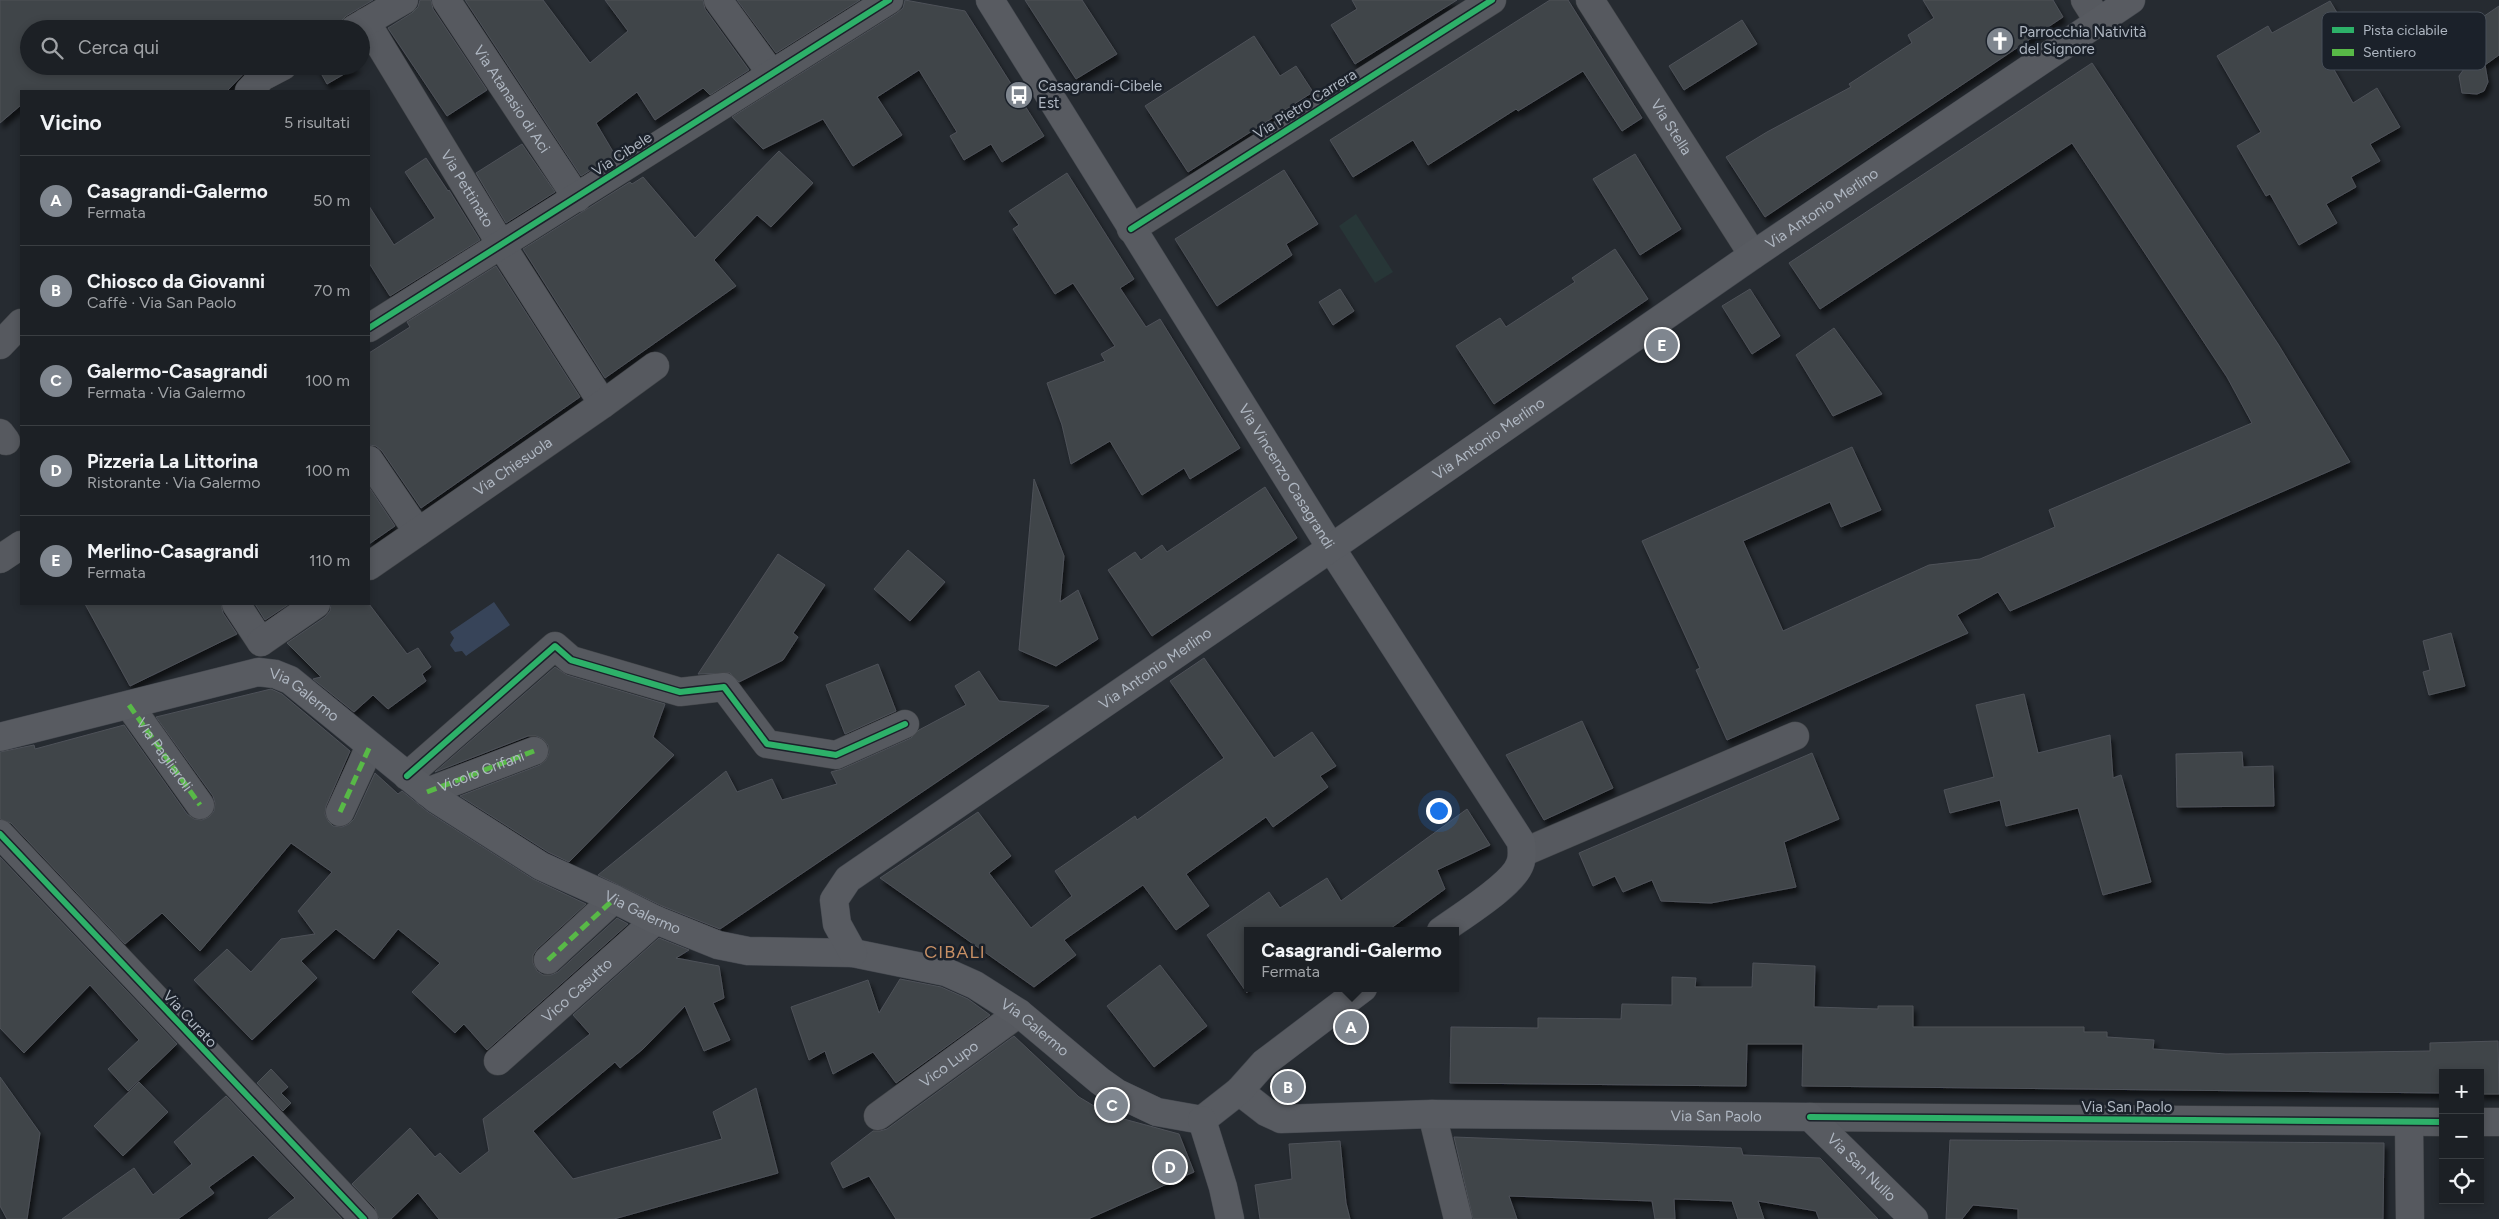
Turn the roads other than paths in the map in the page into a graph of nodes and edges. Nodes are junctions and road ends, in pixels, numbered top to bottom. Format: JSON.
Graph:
{"nodes":[{"id":1,"x":404,"y":0,"type":"edge"},
{"id":2,"x":446,"y":0,"type":"edge"},
{"id":3,"x":718,"y":0,"type":"edge"},
{"id":4,"x":889,"y":0,"type":"edge"},
{"id":5,"x":990,"y":0,"type":"edge"},
{"id":6,"x":1492,"y":0,"type":"edge"},
{"id":7,"x":1590,"y":0,"type":"edge"},
{"id":8,"x":2131,"y":0,"type":"edge"},
{"id":9,"x":2092,"y":11,"type":"edge"},
{"id":10,"x":370,"y":20,"type":"edge"},
{"id":11,"x":370,"y":41,"type":"edge"},
{"id":12,"x":771,"y":73,"type":"junction"},
{"id":13,"x":266,"y":75,"type":"edge"},
{"id":14,"x":250,"y":90,"type":"edge"},
{"id":15,"x":577,"y":198,"type":"junction"},
{"id":16,"x":1131,"y":229,"type":"junction"},
{"id":17,"x":502,"y":246,"type":"junction"},
{"id":18,"x":1753,"y":255,"type":"junction"},
{"id":19,"x":20,"y":324,"type":"edge"},
{"id":20,"x":370,"y":327,"type":"edge"},
{"id":21,"x":0,"y":345,"type":"edge"},
{"id":22,"x":655,"y":366,"type":"dead end"},
{"id":23,"x":603,"y":404,"type":"junction"},
{"id":24,"x":370,"y":461,"type":"edge"},
{"id":25,"x":418,"y":532,"type":"junction"},
{"id":26,"x":20,"y":546,"type":"edge"},
{"id":27,"x":1331,"y":548,"type":"junction"},
{"id":28,"x":0,"y":559,"type":"edge"},
{"id":29,"x":370,"y":565,"type":"edge"},
{"id":30,"x":237,"y":605,"type":"edge"},
{"id":31,"x":315,"y":605,"type":"edge"},
{"id":32,"x":261,"y":642,"type":"junction"},
{"id":33,"x":258,"y":672,"type":"junction"},
{"id":34,"x":129,"y":705,"type":"junction"},
{"id":35,"x":905,"y":724,"type":"dead end"},
{"id":36,"x":1794,"y":736,"type":"dead end"},
{"id":37,"x":2,"y":737,"type":"edge"},
{"id":38,"x":370,"y":746,"type":"junction"},
{"id":39,"x":534,"y":751,"type":"dead end"},
{"id":40,"x":417,"y":784,"type":"junction"},
{"id":41,"x":200,"y":805,"type":"dead end"},
{"id":42,"x":340,"y":812,"type":"dead end"},
{"id":43,"x":0,"y":834,"type":"edge"},
{"id":44,"x":1522,"y":852,"type":"junction"},
{"id":45,"x":614,"y":899,"type":"junction"},
{"id":46,"x":656,"y":920,"type":"junction"},
{"id":47,"x":1446,"y":927,"type":"edge"},
{"id":48,"x":853,"y":953,"type":"junction"},
{"id":49,"x":548,"y":960,"type":"dead end"},
{"id":50,"x":1358,"y":992,"type":"edge"},
{"id":51,"x":1019,"y":1013,"type":"junction"},
{"id":52,"x":498,"y":1061,"type":"dead end"},
{"id":53,"x":1239,"y":1090,"type":"junction"},
{"id":54,"x":1432,"y":1114,"type":"junction"},
{"id":55,"x":878,"y":1116,"type":"dead end"},
{"id":56,"x":1810,"y":1117,"type":"junction"},
{"id":57,"x":1202,"y":1120,"type":"junction"},
{"id":58,"x":2409,"y":1122,"type":"junction"},
{"id":59,"x":2439,"y":1122,"type":"edge"},
{"id":60,"x":2484,"y":1122,"type":"edge"},
{"id":61,"x":2499,"y":1122,"type":"edge"},
{"id":62,"x":364,"y":1219,"type":"edge"},
{"id":63,"x":1230,"y":1219,"type":"edge"},
{"id":64,"x":1458,"y":1219,"type":"edge"},
{"id":65,"x":1914,"y":1219,"type":"edge"},
{"id":66,"x":2410,"y":1219,"type":"edge"}],
"edges":[{"from":1,"to":10,"type":"street"},
{"from":2,"to":15,"type":"street","name":"Via Atanasio di Aci"},
{"from":3,"to":12,"type":"street"},
{"from":4,"to":12,"type":"street","name":"Via Cibele"},
{"from":5,"to":16,"type":"main road","name":"Via Vincenzo Casagrandi"},
{"from":6,"to":16,"type":"street","name":"Via Pietro Carrera"},
{"from":7,"to":18,"type":"street","name":"Via Stella"},
{"from":8,"to":9,"type":"main road","name":"Via Antonio Merlino"},
{"from":9,"to":18,"type":"main road","name":"Via Antonio Merlino"},
{"from":11,"to":17,"type":"street","name":"Via Pettinato"},
{"from":12,"to":15,"type":"street","name":"Via Cibele"},
{"from":13,"to":14,"type":"street"},
{"from":15,"to":17,"type":"street","name":"Via Cibele"},
{"from":16,"to":27,"type":"main road","name":"Via Vincenzo Casagrandi"},
{"from":17,"to":20,"type":"street","name":"Via Cibele"},
{"from":17,"to":23,"type":"street","name":"Via Pettinato"},
{"from":18,"to":27,"type":"main road","name":"Via Antonio Merlino"},
{"from":19,"to":21,"type":"street"},
{"from":22,"to":23,"type":"street","name":"Via Chiesuola"},
{"from":23,"to":25,"type":"street","name":"Via Chiesuola"},
{"from":24,"to":25,"type":"street"},
{"from":25,"to":29,"type":"street","name":"Via Chiesuola"},
{"from":26,"to":28,"type":"street"},
{"from":27,"to":44,"type":"main road","name":"Via Vincenzo Casagrandi"},
{"from":27,"to":48,"type":"main road","name":"Via Antonio Merlino"},
{"from":30,"to":32,"type":"street"},
{"from":31,"to":32,"type":"street"},
{"from":32,"to":33,"type":"street"},
{"from":33,"to":34,"type":"main road","name":"Via Galermo"},
{"from":33,"to":38,"type":"main road","name":"Via Galermo"},
{"from":34,"to":37,"type":"main road","name":"Via Galermo"},
{"from":34,"to":41,"type":"street","name":"Via Pagliaroli"},
{"from":35,"to":40,"type":"street"},
{"from":36,"to":44,"type":"street"},
{"from":38,"to":40,"type":"main road","name":"Via Galermo"},
{"from":38,"to":42,"type":"street"},
{"from":39,"to":40,"type":"street","name":"Vicolo Crifani"},
{"from":40,"to":45,"type":"main road","name":"Via Galermo"},
{"from":43,"to":62,"type":"street","name":"Via Curato"},
{"from":44,"to":47,"type":"main road"},
{"from":45,"to":46,"type":"main road","name":"Via Galermo"},
{"from":45,"to":49,"type":"street"},
{"from":46,"to":48,"type":"main road","name":"Via Galermo"},
{"from":46,"to":52,"type":"street","name":"Vico Casutto"},
{"from":48,"to":51,"type":"main road","name":"Via Galermo"},
{"from":50,"to":53,"type":"main road"},
{"from":51,"to":55,"type":"street","name":"Vico Lupo"},
{"from":51,"to":57,"type":"main road","name":"Via Galermo"},
{"from":53,"to":54,"type":"main road","name":"Via San Paolo"},
{"from":53,"to":57,"type":"main road"},
{"from":54,"to":56,"type":"main road","name":"Via San Paolo"},
{"from":54,"to":64,"type":"street"},
{"from":56,"to":58,"type":"street","name":"Via San Paolo"},
{"from":56,"to":65,"type":"main road","name":"Via San Nullo"},
{"from":57,"to":63,"type":"main road"},
{"from":58,"to":59,"type":"street","name":"Via San Paolo"},
{"from":58,"to":66,"type":"street"},
{"from":60,"to":61,"type":"street"}]}
